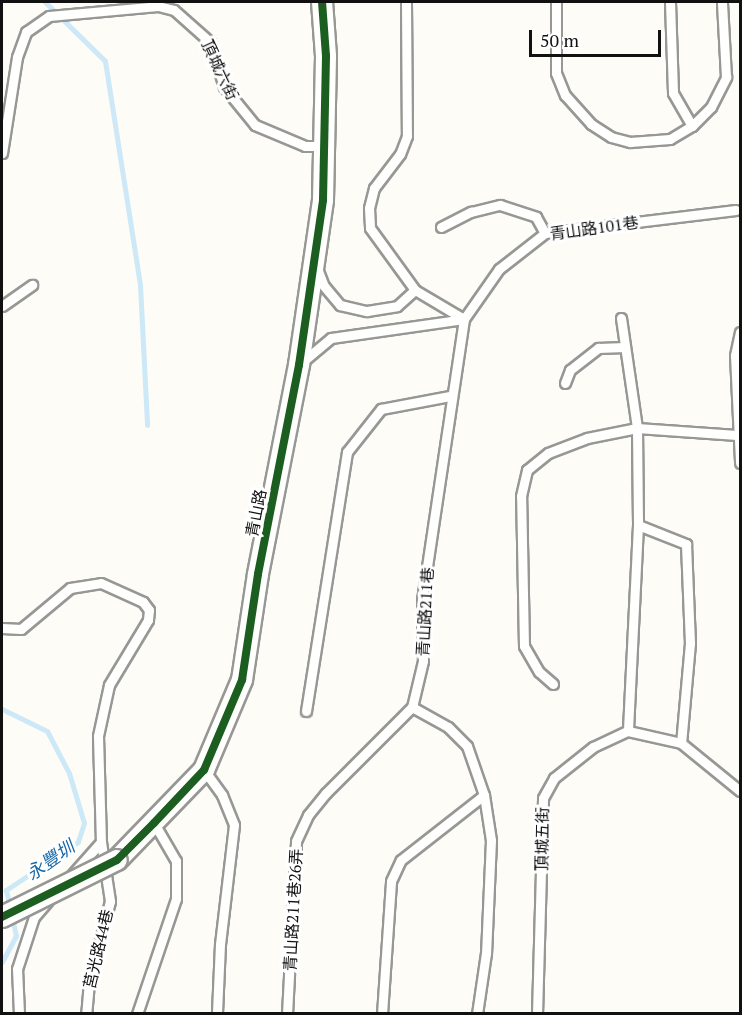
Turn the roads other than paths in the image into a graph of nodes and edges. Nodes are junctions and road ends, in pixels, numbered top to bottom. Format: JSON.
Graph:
{"nodes":[{"id":1,"x":322,"y":2,"type":"edge"},
{"id":2,"x":406,"y":2,"type":"edge"},
{"id":3,"x":556,"y":2,"type":"edge"},
{"id":4,"x":670,"y":2,"type":"edge"},
{"id":5,"x":722,"y":2,"type":"edge"},
{"id":6,"x":692,"y":126,"type":"junction"},
{"id":7,"x":325,"y":146,"type":"junction"},
{"id":8,"x":2,"y":153,"type":"edge"},
{"id":9,"x":736,"y":210,"type":"dead end"},
{"id":10,"x":441,"y":227,"type":"dead end"},
{"id":11,"x":545,"y":233,"type":"junction"},
{"id":12,"x":314,"y":262,"type":"junction"},
{"id":13,"x":32,"y":285,"type":"dead end"},
{"id":14,"x":415,"y":290,"type":"junction"},
{"id":15,"x":2,"y":306,"type":"edge"},
{"id":16,"x":621,"y":318,"type":"dead end"},
{"id":17,"x":464,"y":319,"type":"junction"},
{"id":18,"x":741,"y":332,"type":"edge"},
{"id":19,"x":625,"y":347,"type":"junction"},
{"id":20,"x":299,"y":365,"type":"junction"},
{"id":21,"x":565,"y":383,"type":"dead end"},
{"id":22,"x":450,"y":396,"type":"junction"},
{"id":23,"x":638,"y":428,"type":"junction"},
{"id":24,"x":737,"y":435,"type":"junction"},
{"id":25,"x":741,"y":463,"type":"edge"},
{"id":26,"x":638,"y":525,"type":"junction"},
{"id":27,"x":2,"y":628,"type":"edge"},
{"id":28,"x":553,"y":684,"type":"dead end"},
{"id":29,"x":412,"y":707,"type":"junction"},
{"id":30,"x":306,"y":711,"type":"dead end"},
{"id":31,"x":628,"y":731,"type":"junction"},
{"id":32,"x":681,"y":743,"type":"junction"},
{"id":33,"x":204,"y":770,"type":"junction"},
{"id":34,"x":741,"y":791,"type":"edge"},
{"id":35,"x":484,"y":795,"type":"junction"},
{"id":36,"x":154,"y":823,"type":"junction"},
{"id":37,"x":101,"y":842,"type":"junction"},
{"id":38,"x":2,"y":917,"type":"edge"},
{"id":39,"x":19,"y":1014,"type":"edge"},
{"id":40,"x":86,"y":1014,"type":"edge"},
{"id":41,"x":136,"y":1014,"type":"edge"},
{"id":42,"x":217,"y":1014,"type":"edge"},
{"id":43,"x":287,"y":1014,"type":"edge"},
{"id":44,"x":382,"y":1014,"type":"edge"},
{"id":45,"x":477,"y":1014,"type":"edge"},
{"id":46,"x":537,"y":1014,"type":"edge"}],
"edges":[{"from":1,"to":7,"type":"street","name":"青山路"},
{"from":2,"to":14,"type":"lane"},
{"from":3,"to":6,"type":"lane"},
{"from":4,"to":6,"type":"lane"},
{"from":5,"to":6,"type":"lane"},
{"from":7,"to":8,"type":"lane","name":"頂城六街"},
{"from":7,"to":12,"type":"street","name":"青山路"},
{"from":9,"to":11,"type":"lane","name":"青山路101巷"},
{"from":10,"to":11,"type":"lane"},
{"from":11,"to":17,"type":"lane","name":"青山路101巷"},
{"from":12,"to":14,"type":"lane"},
{"from":12,"to":20,"type":"street","name":"青山路"},
{"from":13,"to":15,"type":"lane"},
{"from":14,"to":17,"type":"lane"},
{"from":16,"to":19,"type":"lane"},
{"from":17,"to":20,"type":"lane"},
{"from":17,"to":22,"type":"lane","name":"青山路211巷"},
{"from":18,"to":24,"type":"lane"},
{"from":19,"to":21,"type":"lane"},
{"from":19,"to":23,"type":"lane"},
{"from":20,"to":33,"type":"street","name":"青山路"},
{"from":22,"to":29,"type":"lane","name":"青山路211巷"},
{"from":22,"to":30,"type":"lane"},
{"from":23,"to":24,"type":"lane"},
{"from":23,"to":26,"type":"lane"},
{"from":23,"to":28,"type":"lane"},
{"from":24,"to":25,"type":"lane"},
{"from":26,"to":31,"type":"lane"},
{"from":26,"to":32,"type":"lane"},
{"from":27,"to":37,"type":"lane","name":"莒光路44巷"},
{"from":29,"to":35,"type":"lane"},
{"from":29,"to":43,"type":"lane","name":"青山路211巷26弄"},
{"from":31,"to":32,"type":"lane"},
{"from":31,"to":46,"type":"lane","name":"頂城五街"},
{"from":32,"to":34,"type":"lane"},
{"from":33,"to":36,"type":"street","name":"青山路"},
{"from":33,"to":42,"type":"lane"},
{"from":35,"to":44,"type":"lane"},
{"from":35,"to":45,"type":"lane"},
{"from":36,"to":38,"type":"street","name":"青山路","bridge":true},
{"from":36,"to":41,"type":"lane"},
{"from":37,"to":39,"type":"lane"},
{"from":37,"to":40,"type":"lane","name":"莒光路44巷"}]}
